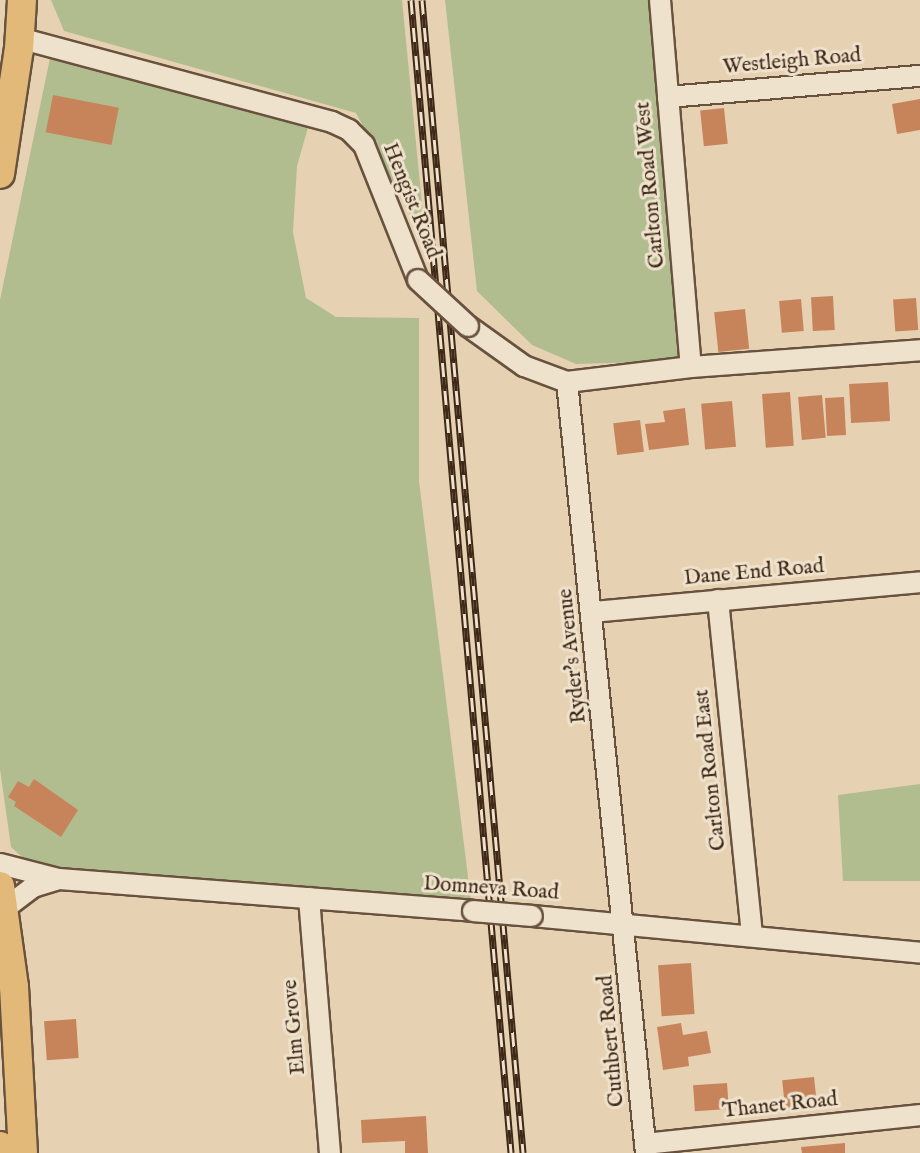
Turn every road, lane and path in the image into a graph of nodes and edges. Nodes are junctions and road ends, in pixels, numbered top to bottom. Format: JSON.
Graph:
{"nodes":[{"id":1,"x":22,"y":0,"type":"edge"},
{"id":2,"x":660,"y":0,"type":"edge"},
{"id":3,"x":19,"y":38,"type":"junction"},
{"id":4,"x":920,"y":76,"type":"edge"},
{"id":5,"x":668,"y":97,"type":"junction"},
{"id":6,"x":0,"y":174,"type":"edge"},
{"id":7,"x":920,"y":350,"type":"edge"},
{"id":8,"x":691,"y":367,"type":"junction"},
{"id":9,"x":567,"y":382,"type":"junction"},
{"id":10,"x":920,"y":582,"type":"edge"},
{"id":11,"x":718,"y":600,"type":"junction"},
{"id":12,"x":593,"y":612,"type":"junction"},
{"id":13,"x":0,"y":864,"type":"edge"},
{"id":14,"x":59,"y":879,"type":"junction"},
{"id":15,"x":2,"y":898,"type":"edge"},
{"id":16,"x":309,"y":898,"type":"junction"},
{"id":17,"x":625,"y":925,"type":"junction"},
{"id":18,"x":752,"y":935,"type":"junction"},
{"id":19,"x":920,"y":953,"type":"edge"},
{"id":20,"x":920,"y":1115,"type":"edge"},
{"id":21,"x":0,"y":1146,"type":"edge"},
{"id":22,"x":646,"y":1148,"type":"edge"},
{"id":23,"x":0,"y":1153,"type":"edge"},
{"id":24,"x":23,"y":1153,"type":"edge"},
{"id":25,"x":330,"y":1153,"type":"edge"}],
"edges":[{"from":1,"to":3,"type":"highway"},
{"from":2,"to":5,"type":"street","name":"Carlton Road West"},
{"from":3,"to":6,"type":"highway"},
{"from":3,"to":9,"type":"street","name":"Hengist Road","bridge":true},
{"from":4,"to":5,"type":"street","name":"Westleigh Road"},
{"from":5,"to":8,"type":"street","name":"Carlton Road West"},
{"from":7,"to":8,"type":"street","name":"Hengist Road"},
{"from":8,"to":9,"type":"street","name":"Hengist Road"},
{"from":9,"to":12,"type":"street","name":"Ryder's Avenue"},
{"from":10,"to":11,"type":"street","name":"Dane End Road"},
{"from":11,"to":12,"type":"street","name":"Dane End Road"},
{"from":11,"to":18,"type":"street","name":"Carlton Road East"},
{"from":12,"to":17,"type":"street","name":"Ryder's Avenue"},
{"from":13,"to":14,"type":"street","name":"Domneva Road"},
{"from":14,"to":15,"type":"street","name":"Domneva Road"},
{"from":14,"to":16,"type":"street","name":"Domneva Road"},
{"from":15,"to":24,"type":"highway"},
{"from":16,"to":17,"type":"street","name":"Domneva Road","bridge":true},
{"from":16,"to":25,"type":"street","name":"Elm Grove"},
{"from":17,"to":18,"type":"street","name":"Domneva Road"},
{"from":17,"to":22,"type":"street","name":"Cuthbert Road"},
{"from":18,"to":19,"type":"street","name":"Domneva Road"},
{"from":20,"to":22,"type":"street","name":"Thanet Road"},
{"from":21,"to":23,"type":"highway"}]}
